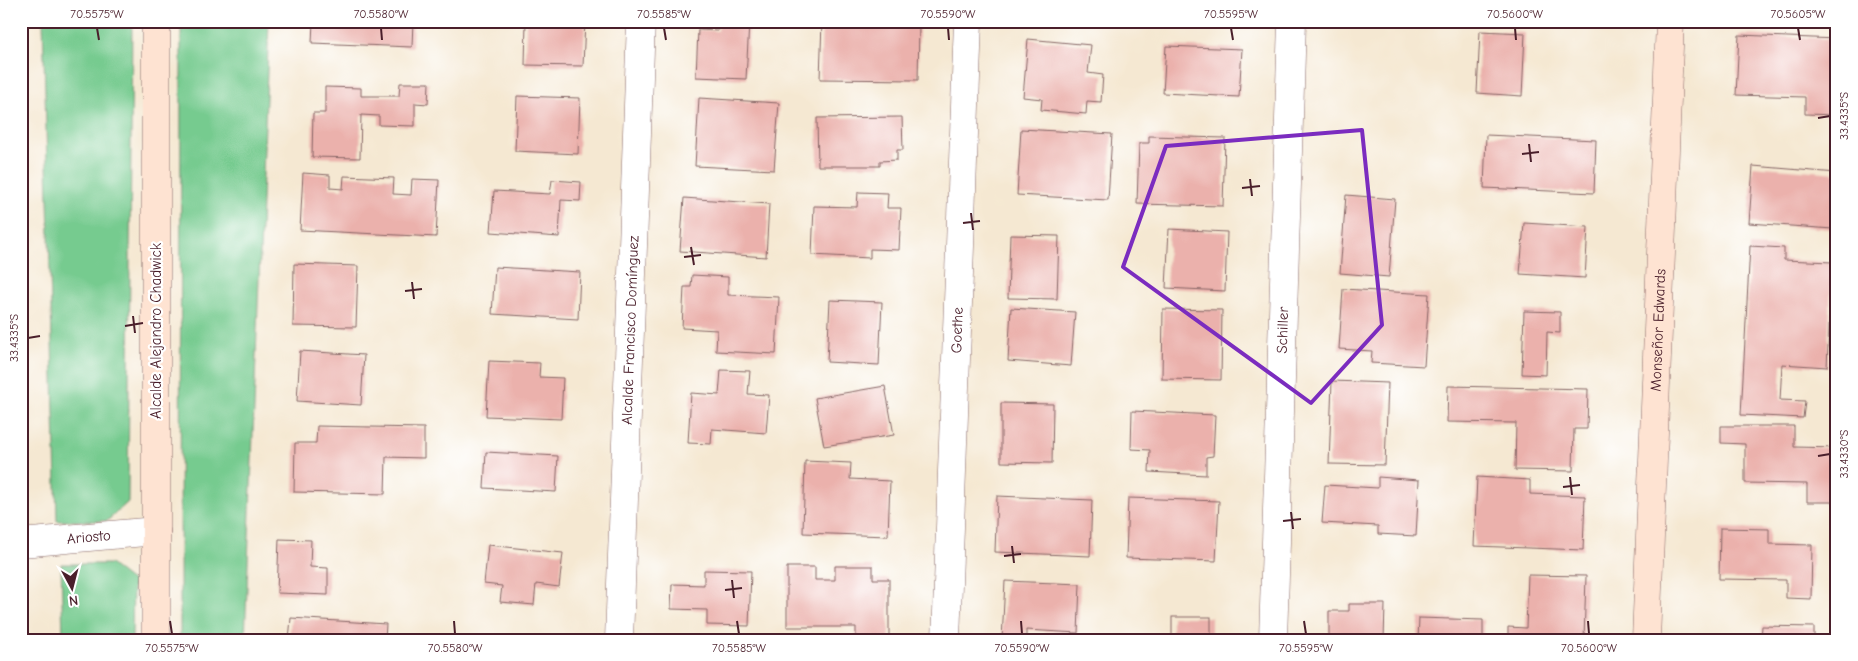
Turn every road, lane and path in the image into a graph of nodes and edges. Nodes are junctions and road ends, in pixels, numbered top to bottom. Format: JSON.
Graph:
{"nodes":[{"id":1,"x":156,"y":21,"type":"edge"},
{"id":2,"x":641,"y":21,"type":"edge"},
{"id":3,"x":968,"y":21,"type":"edge"},
{"id":4,"x":1292,"y":21,"type":"edge"},
{"id":5,"x":1670,"y":21,"type":"edge"},
{"id":6,"x":156,"y":531,"type":"junction"},
{"id":7,"x":21,"y":543,"type":"edge"},
{"id":8,"x":156,"y":640,"type":"edge"},
{"id":9,"x":619,"y":640,"type":"edge"},
{"id":10,"x":946,"y":640,"type":"edge"},
{"id":11,"x":1273,"y":640,"type":"edge"},
{"id":12,"x":1646,"y":640,"type":"edge"}],
"edges":[{"from":1,"to":6,"type":"street","name":"Alcalde Alejandro Chadwick"},
{"from":2,"to":9,"type":"street","name":"Alcalde Francisco Domínguez"},
{"from":3,"to":10,"type":"street","name":"Goethe"},
{"from":4,"to":11,"type":"street","name":"Schiller"},
{"from":5,"to":12,"type":"street","name":"Monseñor Edwards"},
{"from":6,"to":7,"type":"street","name":"Ariosto"},
{"from":6,"to":8,"type":"street","name":"Alcalde Alejandro Chadwick"}]}
